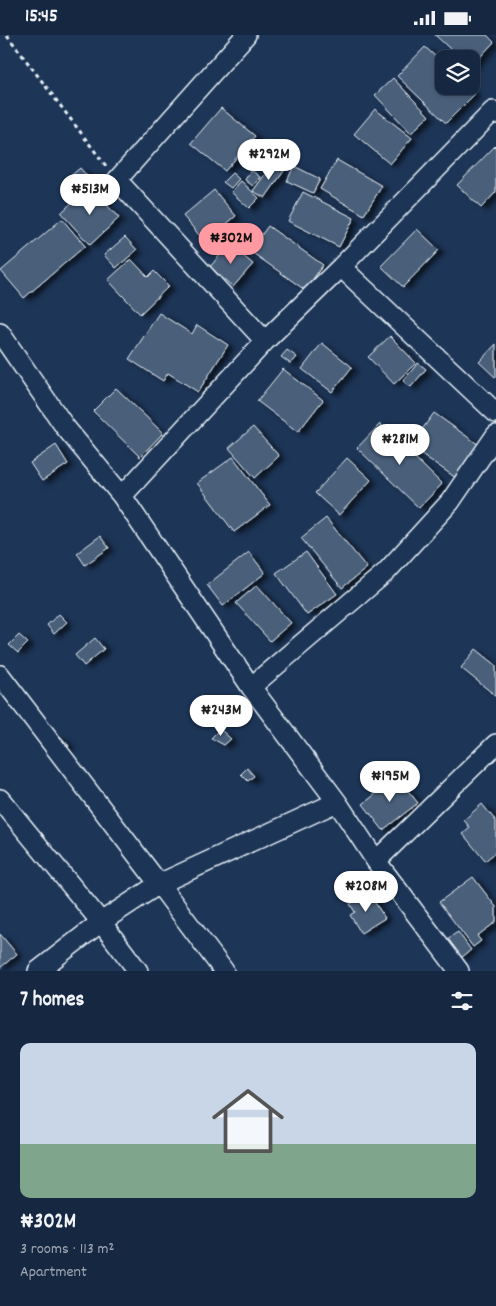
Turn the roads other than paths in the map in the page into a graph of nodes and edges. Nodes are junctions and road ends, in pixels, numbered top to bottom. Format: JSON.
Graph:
{"nodes":[{"id":1,"x":246,"y":35,"type":"edge"},
{"id":2,"x":495,"y":111,"type":"edge"},
{"id":3,"x":341,"y":267,"type":"junction"},
{"id":4,"x":0,"y":333,"type":"edge"},
{"id":5,"x":265,"y":341,"type":"junction"},
{"id":6,"x":496,"y":413,"type":"edge"},
{"id":7,"x":496,"y":435,"type":"edge"},
{"id":8,"x":122,"y":496,"type":"junction"},
{"id":9,"x":0,"y":675,"type":"edge"},
{"id":10,"x":251,"y":687,"type":"junction"},
{"id":11,"x":496,"y":744,"type":"edge"},
{"id":12,"x":0,"y":799,"type":"edge"},
{"id":13,"x":337,"y":802,"type":"junction"},
{"id":14,"x":376,"y":861,"type":"junction"},
{"id":15,"x":159,"y":884,"type":"junction"},
{"id":16,"x":101,"y":922,"type":"junction"},
{"id":17,"x":38,"y":971,"type":"edge"},
{"id":18,"x":138,"y":971,"type":"edge"},
{"id":19,"x":224,"y":971,"type":"edge"},
{"id":20,"x":459,"y":971,"type":"edge"}],
"edges":[{"from":1,"to":5,"type":"street"},
{"from":2,"to":3,"type":"street"},
{"from":3,"to":5,"type":"street"},
{"from":3,"to":6,"type":"street"},
{"from":4,"to":8,"type":"street"},
{"from":5,"to":8,"type":"street"},
{"from":7,"to":10,"type":"street"},
{"from":8,"to":10,"type":"street"},
{"from":9,"to":15,"type":"street"},
{"from":10,"to":13,"type":"street"},
{"from":11,"to":14,"type":"street"},
{"from":12,"to":16,"type":"street"},
{"from":13,"to":14,"type":"street"},
{"from":13,"to":15,"type":"street"},
{"from":14,"to":20,"type":"street"},
{"from":15,"to":16,"type":"street"},
{"from":15,"to":19,"type":"street"},
{"from":16,"to":17,"type":"street"},
{"from":16,"to":18,"type":"street"}]}
